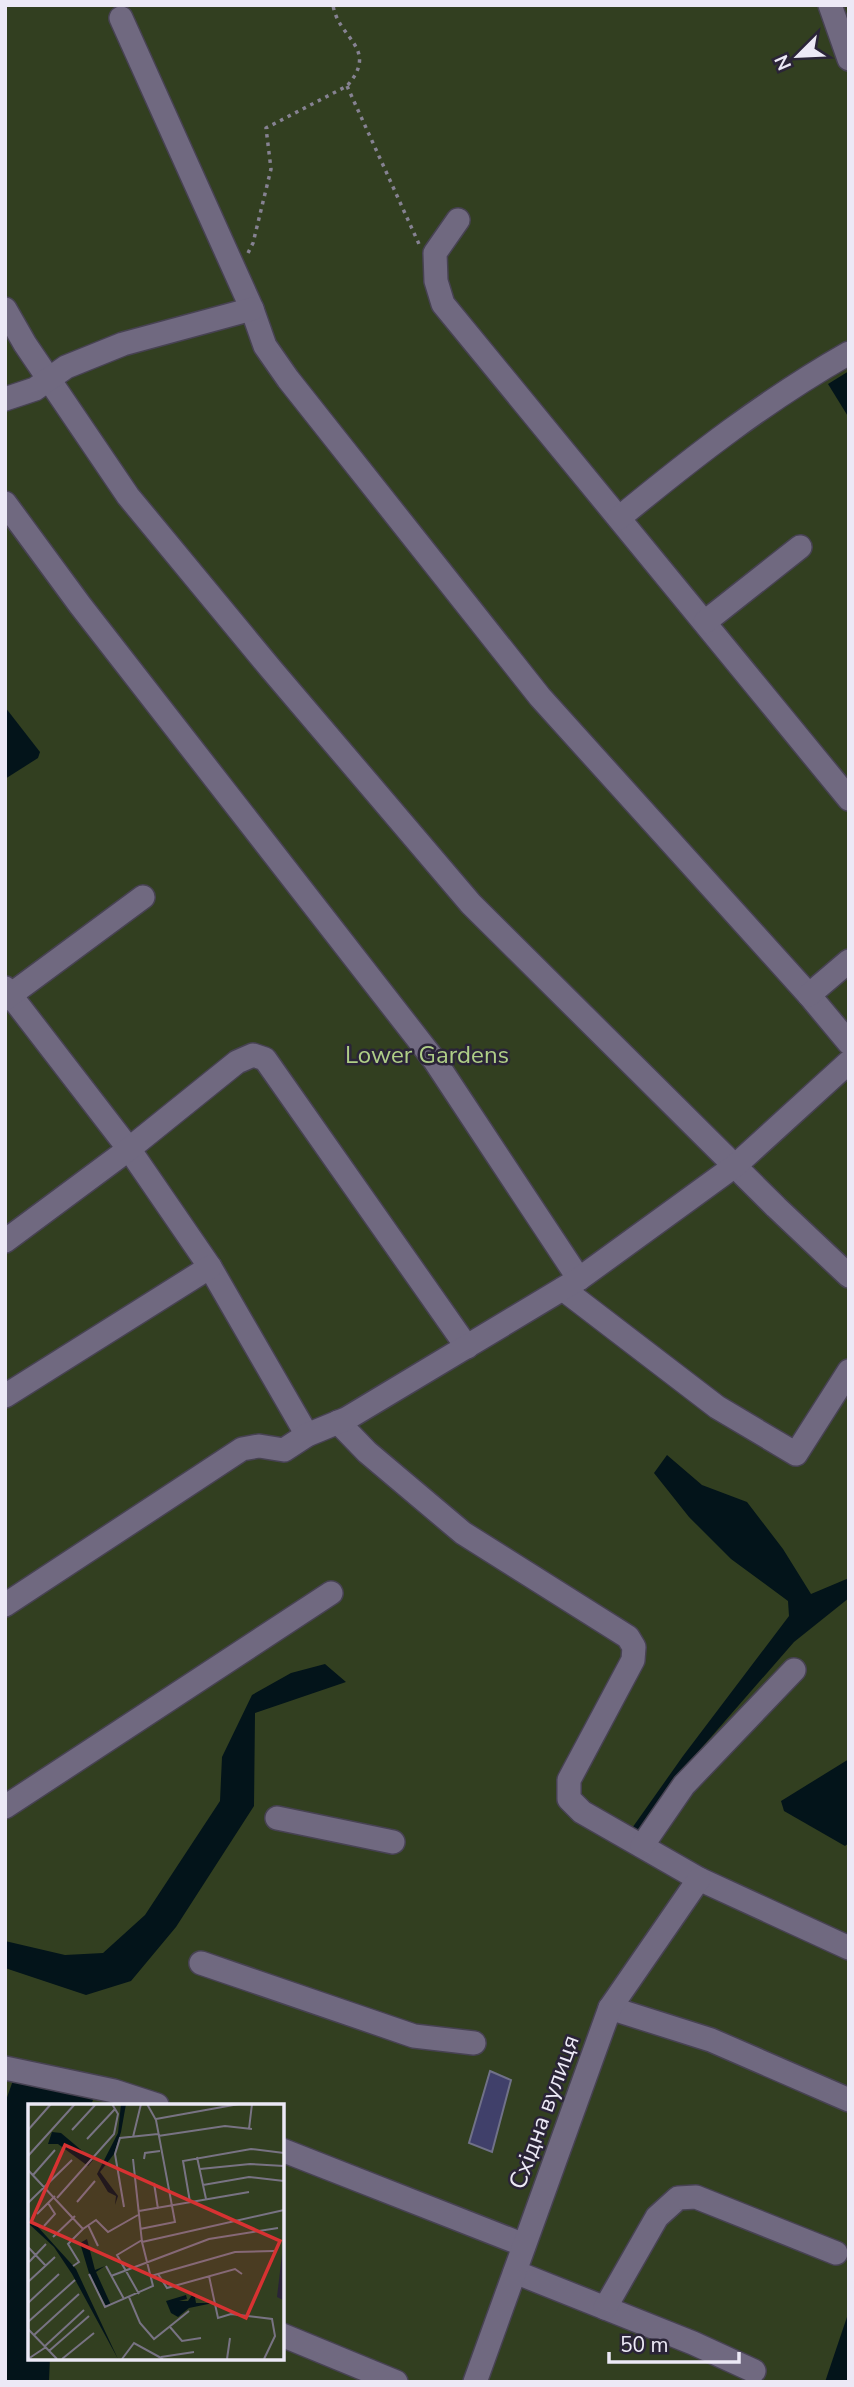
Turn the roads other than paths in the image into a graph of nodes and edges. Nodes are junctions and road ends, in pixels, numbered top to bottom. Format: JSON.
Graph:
{"nodes":[{"id":1,"x":830,"y":5,"type":"edge"},
{"id":2,"x":121,"y":18,"type":"dead end"},
{"id":3,"x":849,"y":59,"type":"edge"},
{"id":4,"x":458,"y":220,"type":"dead end"},
{"id":5,"x":5,"y":309,"type":"edge"},
{"id":6,"x":252,"y":309,"type":"junction"},
{"id":7,"x":849,"y":353,"type":"edge"},
{"id":8,"x":48,"y":378,"type":"junction"},
{"id":9,"x":5,"y":399,"type":"edge"},
{"id":10,"x":5,"y":503,"type":"edge"},
{"id":11,"x":619,"y":517,"type":"junction"},
{"id":12,"x":800,"y":547,"type":"dead end"},
{"id":13,"x":705,"y":622,"type":"junction"},
{"id":14,"x":849,"y":799,"type":"edge"},
{"id":15,"x":143,"y":897,"type":"dead end"},
{"id":16,"x":849,"y":961,"type":"edge"},
{"id":17,"x":7,"y":994,"type":"edge"},
{"id":18,"x":809,"y":995,"type":"junction"},
{"id":19,"x":849,"y":1043,"type":"edge"},
{"id":20,"x":849,"y":1062,"type":"edge"},
{"id":21,"x":129,"y":1149,"type":"junction"},
{"id":22,"x":736,"y":1166,"type":"junction"},
{"id":23,"x":5,"y":1241,"type":"edge"},
{"id":24,"x":210,"y":1267,"type":"junction"},
{"id":25,"x":849,"y":1276,"type":"edge"},
{"id":26,"x":571,"y":1284,"type":"junction"},
{"id":27,"x":467,"y":1347,"type":"junction"},
{"id":28,"x":849,"y":1371,"type":"edge"},
{"id":29,"x":5,"y":1396,"type":"edge"},
{"id":30,"x":338,"y":1422,"type":"junction"},
{"id":31,"x":307,"y":1435,"type":"junction"},
{"id":32,"x":331,"y":1593,"type":"dead end"},
{"id":33,"x":5,"y":1605,"type":"edge"},
{"id":34,"x":794,"y":1670,"type":"dead end"},
{"id":35,"x":5,"y":1807,"type":"edge"},
{"id":36,"x":277,"y":1818,"type":"dead end"},
{"id":37,"x":393,"y":1842,"type":"dead end"},
{"id":38,"x":642,"y":1846,"type":"junction"},
{"id":39,"x":699,"y":1879,"type":"junction"},
{"id":40,"x":849,"y":1948,"type":"edge"},
{"id":41,"x":201,"y":1963,"type":"dead end"},
{"id":42,"x":610,"y":2008,"type":"junction"},
{"id":43,"x":474,"y":2043,"type":"dead end"},
{"id":44,"x":5,"y":2068,"type":"edge"},
{"id":45,"x":849,"y":2100,"type":"edge"},
{"id":46,"x":154,"y":2104,"type":"edge"},
{"id":47,"x":284,"y":2151,"type":"edge"},
{"id":48,"x":524,"y":2245,"type":"junction"},
{"id":49,"x":836,"y":2253,"type":"dead end"},
{"id":50,"x":515,"y":2272,"type":"junction"},
{"id":51,"x":605,"y":2308,"type":"junction"},
{"id":52,"x":284,"y":2336,"type":"edge"},
{"id":53,"x":754,"y":2371,"type":"dead end"},
{"id":54,"x":396,"y":2382,"type":"edge"},
{"id":55,"x":475,"y":2382,"type":"edge"}],
"edges":[{"from":1,"to":3,"type":"street"},
{"from":2,"to":6,"type":"street"},
{"from":4,"to":11,"type":"street"},
{"from":5,"to":8,"type":"street"},
{"from":6,"to":8,"type":"street"},
{"from":6,"to":18,"type":"street"},
{"from":7,"to":11,"type":"street"},
{"from":8,"to":9,"type":"street"},
{"from":8,"to":22,"type":"street"},
{"from":10,"to":26,"type":"street"},
{"from":11,"to":13,"type":"street"},
{"from":12,"to":13,"type":"street"},
{"from":13,"to":14,"type":"street"},
{"from":15,"to":17,"type":"street"},
{"from":16,"to":18,"type":"street"},
{"from":17,"to":21,"type":"street"},
{"from":18,"to":19,"type":"street"},
{"from":20,"to":22,"type":"street"},
{"from":21,"to":23,"type":"street"},
{"from":21,"to":24,"type":"street"},
{"from":21,"to":27,"type":"street"},
{"from":22,"to":25,"type":"street"},
{"from":22,"to":26,"type":"street"},
{"from":24,"to":29,"type":"street"},
{"from":24,"to":31,"type":"street"},
{"from":26,"to":27,"type":"street"},
{"from":26,"to":28,"type":"street"},
{"from":27,"to":30,"type":"street"},
{"from":30,"to":31,"type":"street"},
{"from":30,"to":38,"type":"street"},
{"from":31,"to":33,"type":"street"},
{"from":32,"to":35,"type":"street"},
{"from":34,"to":38,"type":"street"},
{"from":36,"to":37,"type":"street"},
{"from":38,"to":39,"type":"street"},
{"from":39,"to":40,"type":"street"},
{"from":39,"to":42,"type":"street","name":"Східна вулиця"},
{"from":41,"to":43,"type":"street"},
{"from":42,"to":45,"type":"street"},
{"from":42,"to":48,"type":"street","name":"Східна вулиця"},
{"from":44,"to":46,"type":"street"},
{"from":47,"to":48,"type":"street"},
{"from":48,"to":50,"type":"street","name":"Східна вулиця"},
{"from":49,"to":51,"type":"street"},
{"from":50,"to":51,"type":"street"},
{"from":50,"to":55,"type":"street","name":"Східна вулиця"},
{"from":51,"to":53,"type":"street"},
{"from":52,"to":54,"type":"street"}]}
